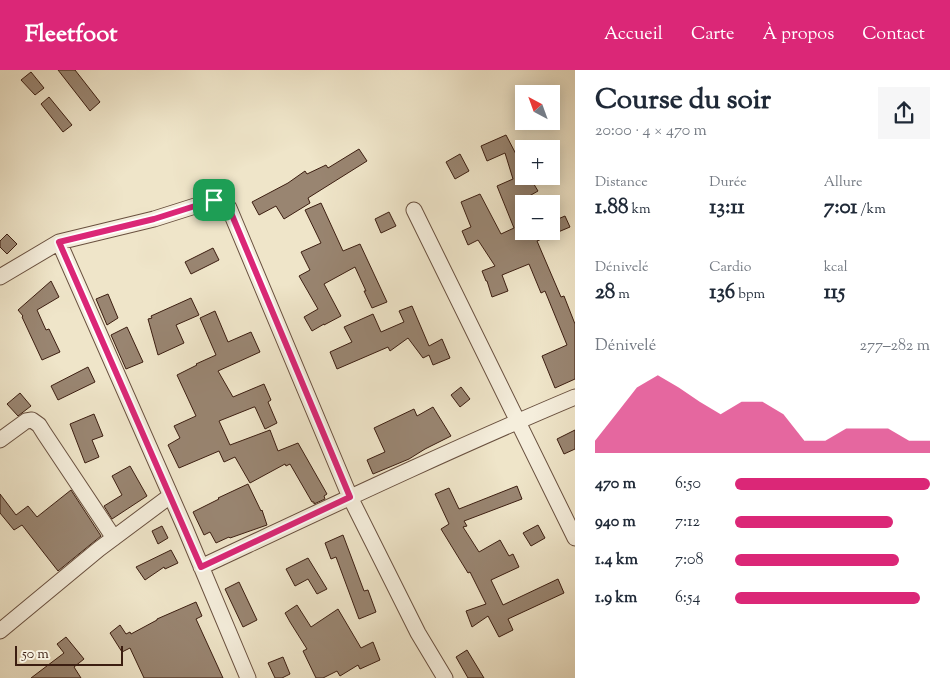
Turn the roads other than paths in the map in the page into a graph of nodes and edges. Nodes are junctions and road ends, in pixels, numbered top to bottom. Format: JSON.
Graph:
{"nodes":[{"id":1,"x":414,"y":210,"type":"dead end"},
{"id":2,"x":59,"y":242,"type":"junction"},
{"id":3,"x":0,"y":277,"type":"edge"},
{"id":4,"x":575,"y":396,"type":"edge"},
{"id":5,"x":518,"y":421,"type":"junction"},
{"id":6,"x":0,"y":440,"type":"edge"},
{"id":7,"x":170,"y":496,"type":"junction"},
{"id":8,"x":350,"y":497,"type":"junction"},
{"id":9,"x":114,"y":538,"type":"junction"},
{"id":10,"x":575,"y":538,"type":"edge"},
{"id":11,"x":201,"y":567,"type":"junction"},
{"id":12,"x":0,"y":631,"type":"edge"},
{"id":13,"x":248,"y":678,"type":"edge"},
{"id":14,"x":445,"y":678,"type":"edge"}],
"edges":[{"from":1,"to":5,"type":"street"},
{"from":2,"to":3,"type":"street"},
{"from":2,"to":7,"type":"street"},
{"from":2,"to":8,"type":"street"},
{"from":4,"to":5,"type":"street"},
{"from":5,"to":8,"type":"street"},
{"from":5,"to":10,"type":"street"},
{"from":6,"to":9,"type":"street"},
{"from":7,"to":9,"type":"street"},
{"from":7,"to":11,"type":"street"},
{"from":8,"to":11,"type":"street"},
{"from":8,"to":14,"type":"street"},
{"from":9,"to":12,"type":"street"},
{"from":11,"to":13,"type":"street"}]}
